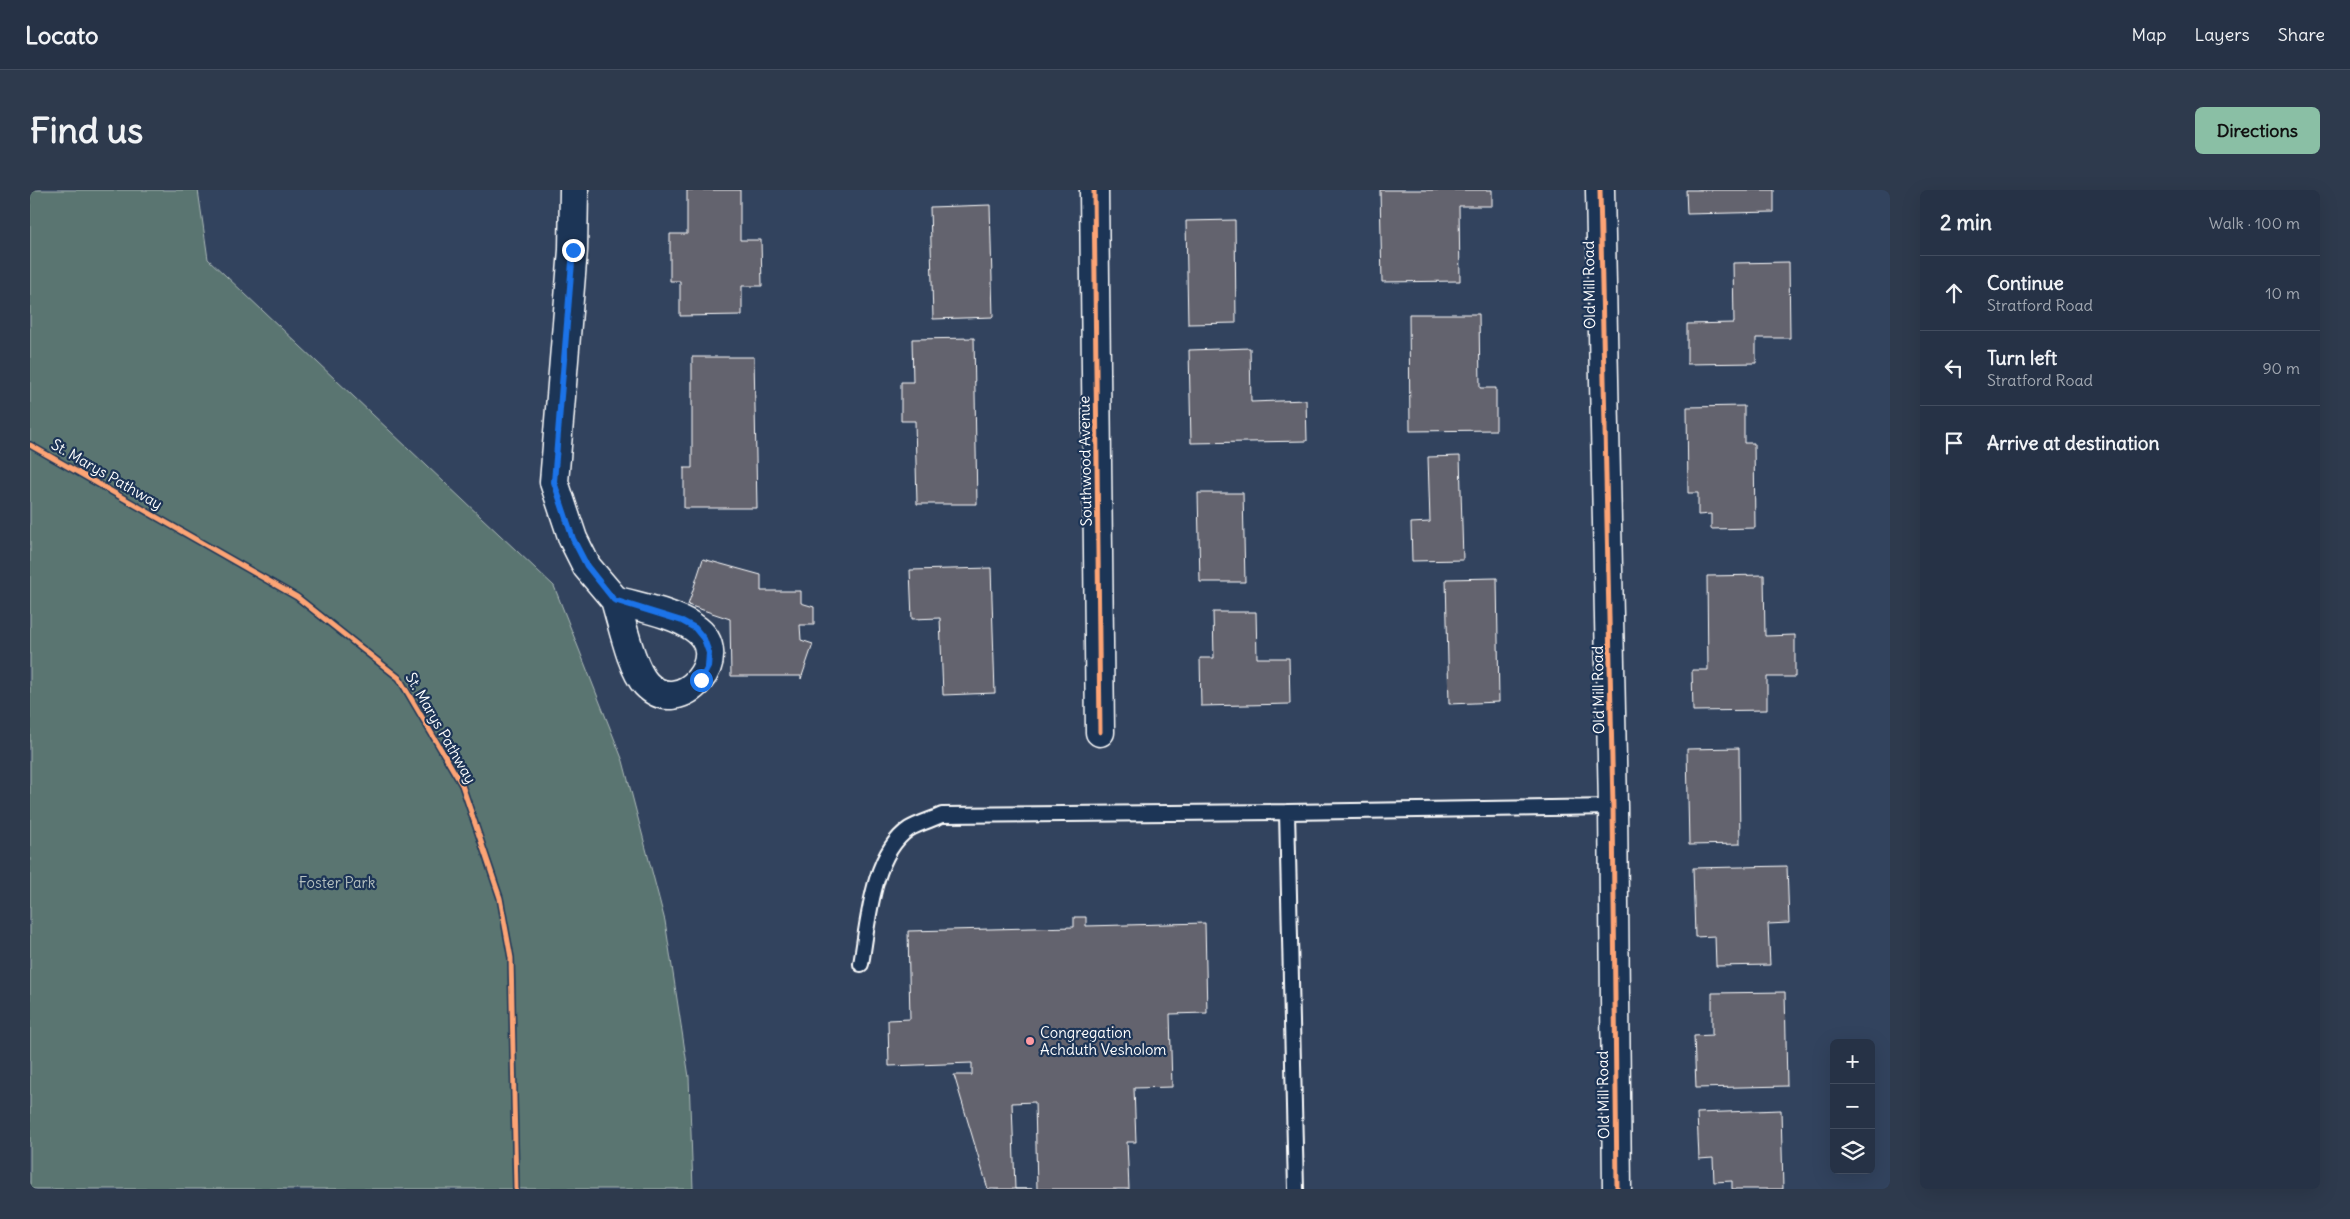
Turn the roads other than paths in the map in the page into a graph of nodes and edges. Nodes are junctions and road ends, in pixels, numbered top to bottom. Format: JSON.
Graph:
{"nodes":[{"id":1,"x":574,"y":190,"type":"edge"},
{"id":2,"x":1094,"y":190,"type":"edge"},
{"id":3,"x":1600,"y":190,"type":"edge"},
{"id":4,"x":614,"y":600,"type":"dead end"},
{"id":5,"x":1100,"y":732,"type":"dead end"},
{"id":6,"x":1612,"y":807,"type":"junction"},
{"id":7,"x":1287,"y":812,"type":"junction"},
{"id":8,"x":862,"y":964,"type":"dead end"},
{"id":9,"x":1296,"y":1189,"type":"edge"},
{"id":10,"x":1616,"y":1189,"type":"edge"}],
"edges":[{"from":1,"to":4,"type":"street"},
{"from":2,"to":5,"type":"street","name":"Southwood Avenue"},
{"from":3,"to":6,"type":"street","name":"Old Mill Road"},
{"from":6,"to":7,"type":"lane"},
{"from":6,"to":10,"type":"street","name":"Old Mill Road"},
{"from":7,"to":8,"type":"lane"},
{"from":7,"to":9,"type":"lane"}]}
